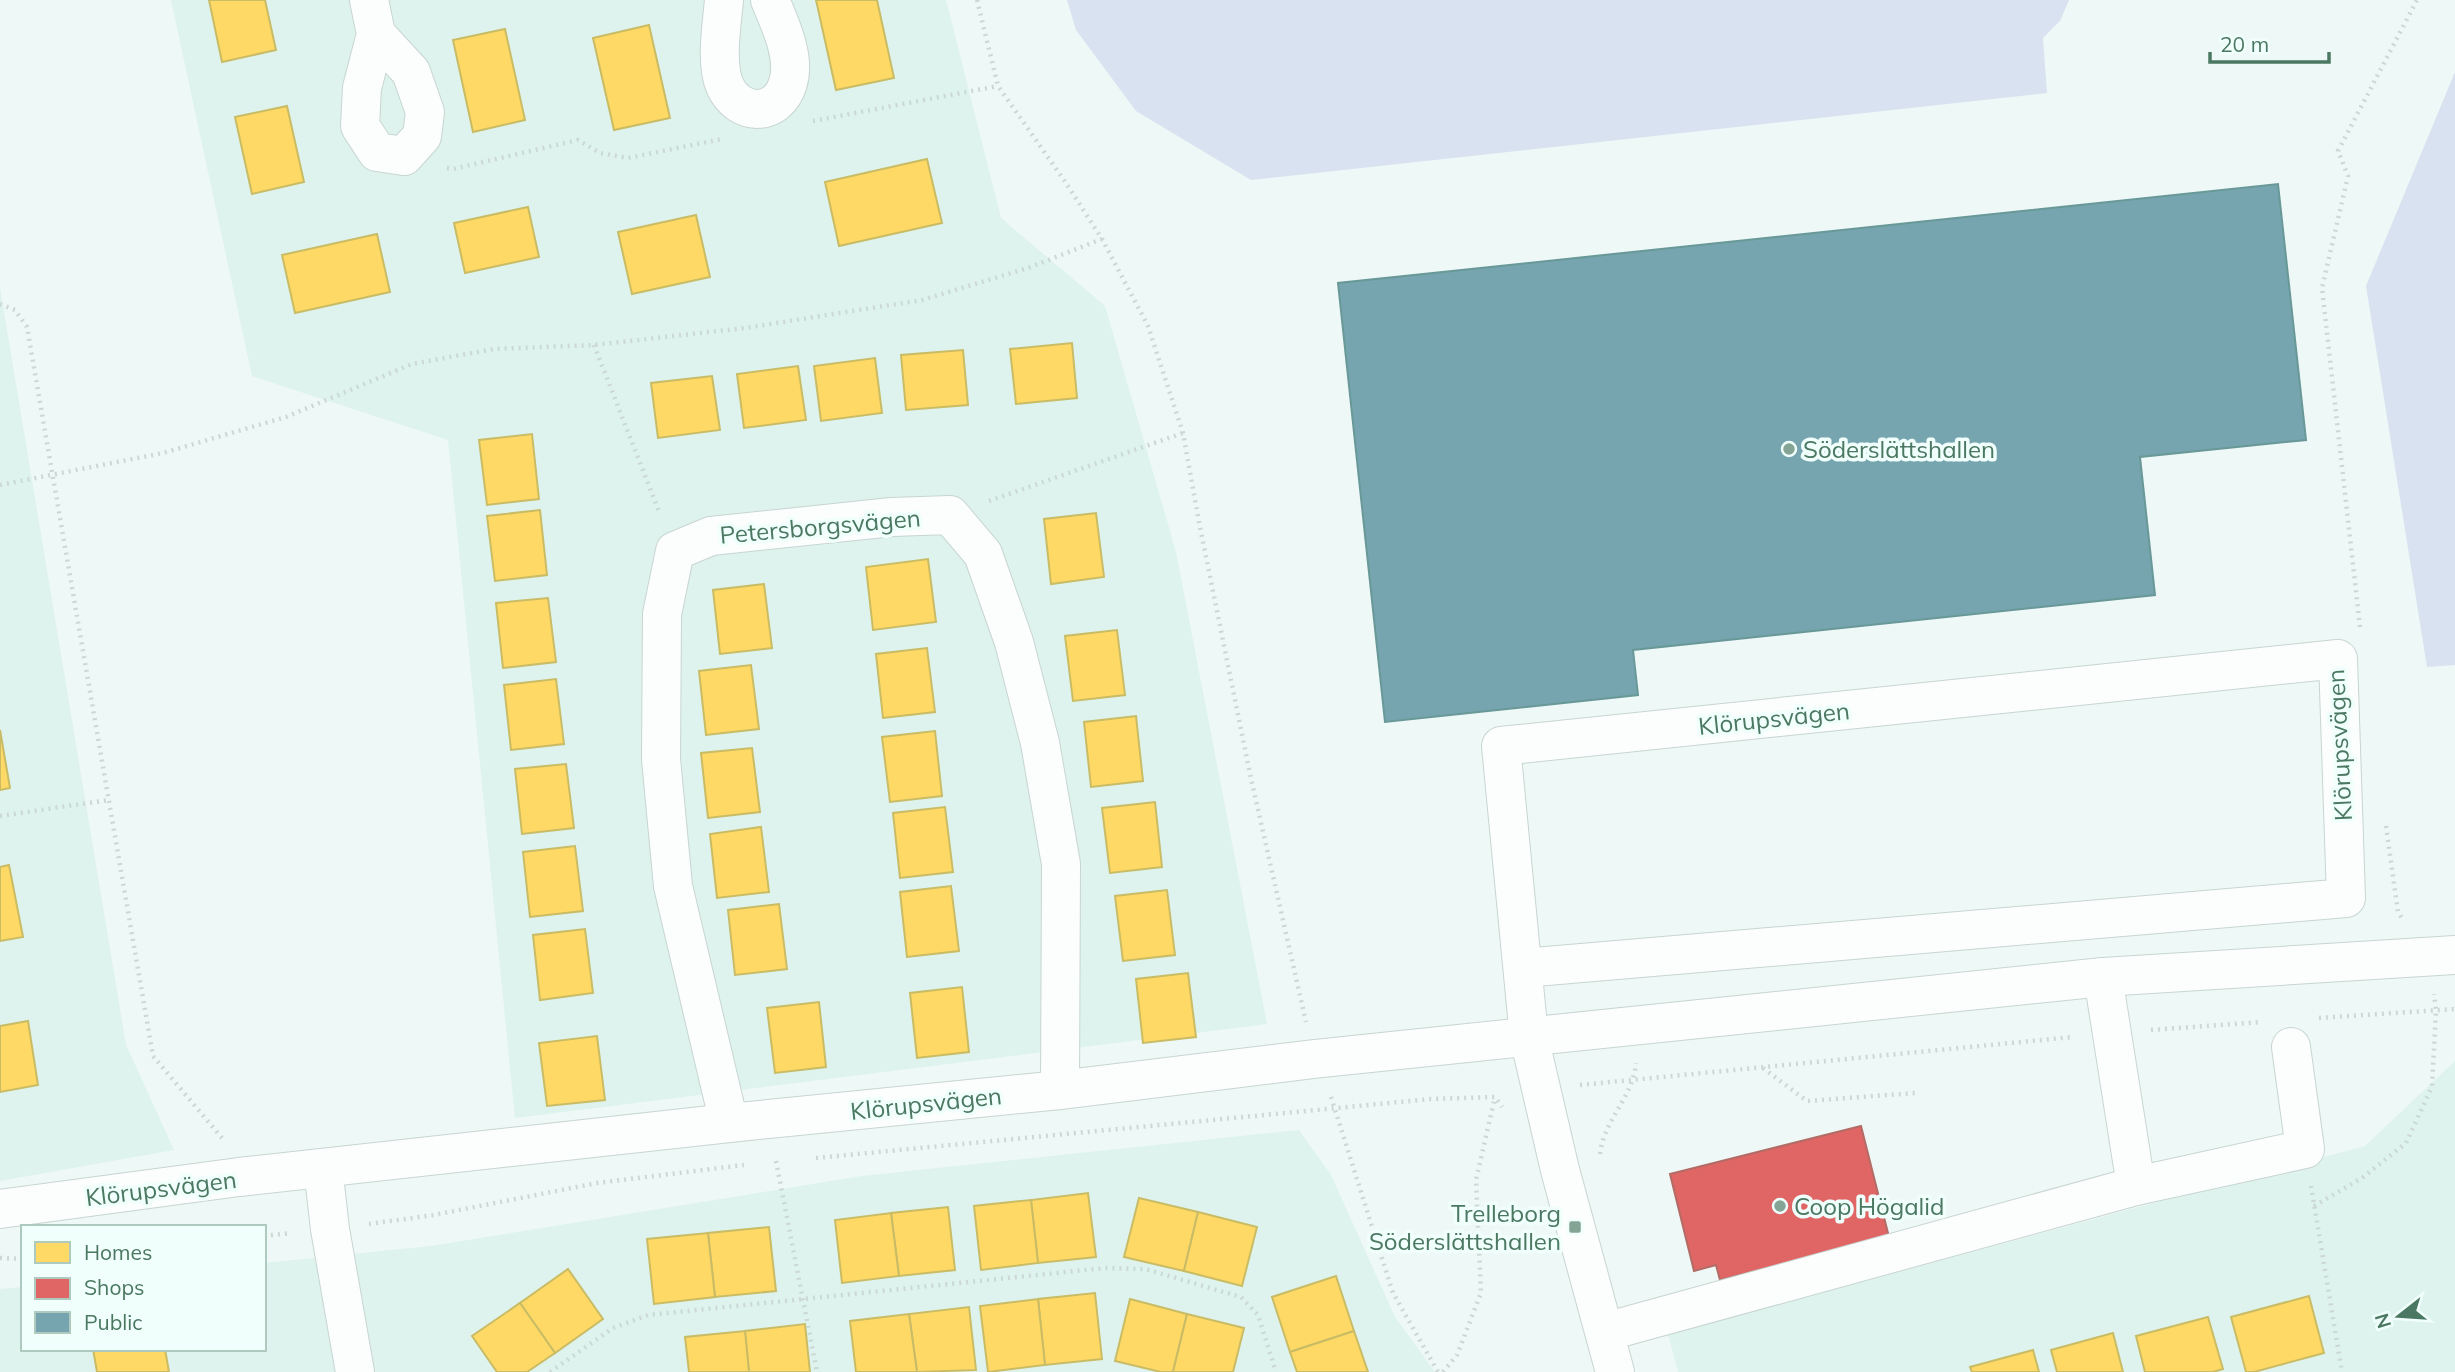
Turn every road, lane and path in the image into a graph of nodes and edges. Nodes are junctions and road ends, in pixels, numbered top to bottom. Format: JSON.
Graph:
{"nodes":[{"id":1,"x":724,"y":0,"type":"edge"},
{"id":2,"x":771,"y":0,"type":"edge"},
{"id":3,"x":978,"y":0,"type":"edge"},
{"id":4,"x":2417,"y":0,"type":"edge"},
{"id":5,"x":373,"y":17,"type":"edge"},
{"id":6,"x":998,"y":86,"type":"junction"},
{"id":7,"x":804,"y":123,"type":"dead end"},
{"id":8,"x":723,"y":139,"type":"dead end"},
{"id":9,"x":404,"y":156,"type":"junction"},
{"id":10,"x":1102,"y":239,"type":"junction"},
{"id":11,"x":0,"y":304,"type":"edge"},
{"id":12,"x":594,"y":345,"type":"junction"},
{"id":13,"x":1183,"y":433,"type":"junction"},
{"id":14,"x":51,"y":476,"type":"junction"},
{"id":15,"x":0,"y":485,"type":"edge"},
{"id":16,"x":950,"y":515,"type":"junction"},
{"id":17,"x":675,"y":551,"type":"junction"},
{"id":18,"x":2361,"y":631,"type":"dead end"},
{"id":19,"x":109,"y":800,"type":"junction"},
{"id":20,"x":0,"y":816,"type":"edge"},
{"id":21,"x":2385,"y":818,"type":"dead end"},
{"id":22,"x":2442,"y":956,"type":"edge"},
{"id":23,"x":1523,"y":968,"type":"junction"},
{"id":24,"x":2104,"y":977,"type":"junction"},
{"id":25,"x":2455,"y":1009,"type":"edge"},
{"id":26,"x":2436,"y":1010,"type":"junction"},
{"id":27,"x":1634,"y":1026,"type":"junction"},
{"id":28,"x":2293,"y":1029,"type":"junction"},
{"id":29,"x":2112,"y":1033,"type":"junction"},
{"id":30,"x":1529,"y":1037,"type":"junction"},
{"id":31,"x":1314,"y":1059,"type":"junction"},
{"id":32,"x":1762,"y":1067,"type":"junction"},
{"id":33,"x":1634,"y":1080,"type":"junction"},
{"id":34,"x":1060,"y":1090,"type":"junction"},
{"id":35,"x":1541,"y":1090,"type":"junction"},
{"id":36,"x":1915,"y":1093,"type":"dead end"},
{"id":37,"x":1495,"y":1097,"type":"junction"},
{"id":38,"x":1337,"y":1109,"type":"junction"},
{"id":39,"x":729,"y":1123,"type":"junction"},
{"id":40,"x":2305,"y":1149,"type":"junction"},
{"id":41,"x":815,"y":1158,"type":"dead end"},
{"id":42,"x":789,"y":1160,"type":"dead end"},
{"id":43,"x":1599,"y":1161,"type":"dead end"},
{"id":44,"x":748,"y":1164,"type":"dead end"},
{"id":45,"x":323,"y":1168,"type":"junction"},
{"id":46,"x":239,"y":1177,"type":"junction"},
{"id":47,"x":2136,"y":1185,"type":"junction"},
{"id":48,"x":2314,"y":1206,"type":"junction"},
{"id":49,"x":0,"y":1209,"type":"edge"},
{"id":50,"x":330,"y":1229,"type":"junction"},
{"id":51,"x":266,"y":1236,"type":"edge"},
{"id":52,"x":0,"y":1258,"type":"edge"},
{"id":53,"x":21,"y":1259,"type":"edge"},
{"id":54,"x":803,"y":1299,"type":"junction"},
{"id":55,"x":1605,"y":1332,"type":"junction"},
{"id":56,"x":355,"y":1372,"type":"edge"},
{"id":57,"x":550,"y":1372,"type":"edge"},
{"id":58,"x":817,"y":1372,"type":"edge"},
{"id":59,"x":1276,"y":1372,"type":"edge"},
{"id":60,"x":1438,"y":1372,"type":"edge"},
{"id":61,"x":1443,"y":1372,"type":"edge"},
{"id":62,"x":1615,"y":1372,"type":"edge"},
{"id":63,"x":2342,"y":1372,"type":"edge"}],
"edges":[{"from":1,"to":2,"type":"street"},
{"from":3,"to":6,"type":"path"},
{"from":4,"to":18,"type":"path"},
{"from":5,"to":9,"type":"street"},
{"from":5,"to":9,"type":"street"},
{"from":6,"to":7,"type":"path"},
{"from":6,"to":10,"type":"path"},
{"from":8,"to":9,"type":"path"},
{"from":10,"to":12,"type":"path"},
{"from":10,"to":13,"type":"path"},
{"from":11,"to":14,"type":"path"},
{"from":12,"to":14,"type":"path"},
{"from":12,"to":17,"type":"path"},
{"from":13,"to":16,"type":"path"},
{"from":13,"to":31,"type":"path"},
{"from":14,"to":15,"type":"path"},
{"from":14,"to":19,"type":"path"},
{"from":16,"to":17,"type":"street","name":"Petersborgsvägen"},
{"from":16,"to":34,"type":"street","name":"Petersborgsvägen"},
{"from":17,"to":39,"type":"street"},
{"from":19,"to":20,"type":"path"},
{"from":19,"to":46,"type":"path"},
{"from":21,"to":22,"type":"path"},
{"from":22,"to":24,"type":"street","name":"Klörupsvägen"},
{"from":22,"to":26,"type":"path"},
{"from":23,"to":23,"type":"street","name":"Klörupsvägen"},
{"from":23,"to":30,"type":"street","name":"Klörupsvägen"},
{"from":24,"to":27,"type":"street","name":"Klörupsvägen"},
{"from":24,"to":29,"type":"street"},
{"from":25,"to":26,"type":"path"},
{"from":26,"to":28,"type":"path"},
{"from":26,"to":48,"type":"path"},
{"from":27,"to":30,"type":"street","name":"Klörupsvägen"},
{"from":27,"to":33,"type":"path"},
{"from":28,"to":29,"type":"path"},
{"from":28,"to":40,"type":"street"},
{"from":29,"to":32,"type":"path"},
{"from":29,"to":47,"type":"street"},
{"from":30,"to":31,"type":"street","name":"Klörupsvägen"},
{"from":30,"to":35,"type":"street"},
{"from":31,"to":34,"type":"street","name":"Klörupsvägen"},
{"from":31,"to":38,"type":"path"},
{"from":32,"to":33,"type":"path"},
{"from":32,"to":36,"type":"path"},
{"from":33,"to":35,"type":"path"},
{"from":33,"to":43,"type":"path"},
{"from":34,"to":39,"type":"street","name":"Klörupsvägen"},
{"from":35,"to":37,"type":"path"},
{"from":35,"to":55,"type":"street"},
{"from":37,"to":38,"type":"path"},
{"from":37,"to":61,"type":"path"},
{"from":38,"to":41,"type":"path"},
{"from":38,"to":60,"type":"path"},
{"from":39,"to":45,"type":"street","name":"Klörupsvägen"},
{"from":40,"to":47,"type":"street"},
{"from":40,"to":48,"type":"path"},
{"from":42,"to":54,"type":"path"},
{"from":44,"to":50,"type":"path"},
{"from":45,"to":46,"type":"street","name":"Klörupsvägen"},
{"from":45,"to":50,"type":"street"},
{"from":46,"to":49,"type":"street","name":"Klörupsvägen"},
{"from":47,"to":55,"type":"street"},
{"from":48,"to":63,"type":"path"},
{"from":50,"to":51,"type":"path"},
{"from":50,"to":56,"type":"street"},
{"from":52,"to":53,"type":"path"},
{"from":54,"to":57,"type":"path"},
{"from":54,"to":58,"type":"path"},
{"from":54,"to":59,"type":"path"},
{"from":55,"to":62,"type":"street"}]}
